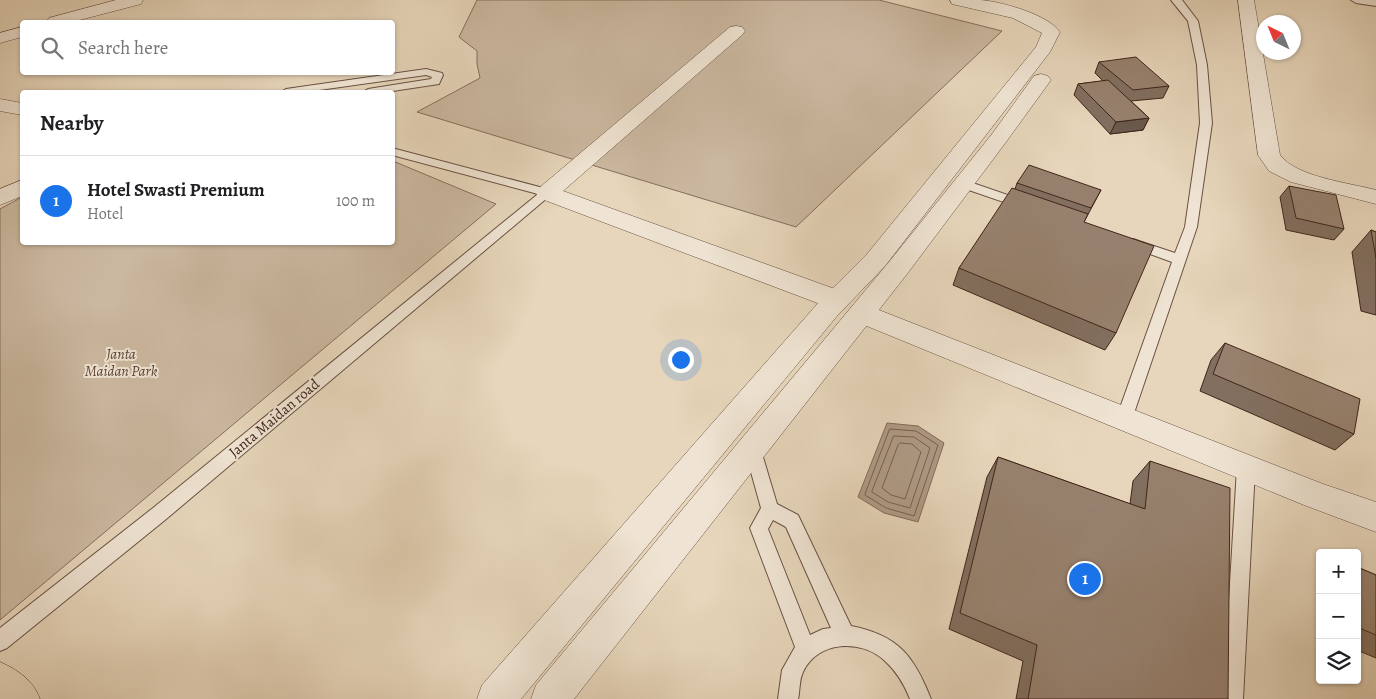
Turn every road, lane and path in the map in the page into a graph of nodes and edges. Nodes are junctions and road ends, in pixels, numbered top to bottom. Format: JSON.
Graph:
{"nodes":[{"id":1,"x":135,"y":0,"type":"edge"},
{"id":2,"x":958,"y":0,"type":"edge"},
{"id":3,"x":987,"y":0,"type":"edge"},
{"id":4,"x":1176,"y":0,"type":"edge"},
{"id":5,"x":1246,"y":0,"type":"edge"},
{"id":6,"x":1356,"y":0,"type":"edge"},
{"id":7,"x":1376,"y":3,"type":"edge"},
{"id":8,"x":62,"y":20,"type":"edge"},
{"id":9,"x":736,"y":31,"type":"dead end"},
{"id":10,"x":20,"y":33,"type":"edge"},
{"id":11,"x":0,"y":38,"type":"edge"},
{"id":12,"x":300,"y":90,"type":"edge"},
{"id":13,"x":381,"y":90,"type":"edge"},
{"id":14,"x":0,"y":92,"type":"edge"},
{"id":15,"x":20,"y":95,"type":"edge"},
{"id":16,"x":0,"y":105,"type":"edge"},
{"id":17,"x":20,"y":109,"type":"edge"},
{"id":18,"x":395,"y":152,"type":"edge"},
{"id":19,"x":20,"y":173,"type":"edge"},
{"id":20,"x":0,"y":184,"type":"edge"},
{"id":21,"x":964,"y":184,"type":"junction"},
{"id":22,"x":20,"y":188,"type":"edge"},
{"id":23,"x":547,"y":193,"type":"junction"},
{"id":24,"x":1376,"y":197,"type":"edge"},
{"id":25,"x":0,"y":198,"type":"edge"},
{"id":26,"x":1039,"y":210,"type":"edge"},
{"id":27,"x":1123,"y":240,"type":"edge"},
{"id":28,"x":1179,"y":259,"type":"junction"},
{"id":29,"x":849,"y":307,"type":"junction"},
{"id":30,"x":1124,"y":419,"type":"junction"},
{"id":31,"x":752,"y":448,"type":"junction"},
{"id":32,"x":1246,"y":468,"type":"junction"},
{"id":33,"x":770,"y":509,"type":"junction"},
{"id":34,"x":1376,"y":517,"type":"edge"},
{"id":35,"x":844,"y":634,"type":"junction"},
{"id":36,"x":0,"y":641,"type":"edge"},
{"id":37,"x":806,"y":650,"type":"junction"},
{"id":38,"x":0,"y":681,"type":"edge"},
{"id":39,"x":21,"y":699,"type":"edge"},
{"id":40,"x":496,"y":699,"type":"edge"},
{"id":41,"x":550,"y":699,"type":"edge"},
{"id":42,"x":788,"y":699,"type":"edge"},
{"id":43,"x":921,"y":699,"type":"edge"},
{"id":44,"x":1233,"y":699,"type":"edge"}],
"edges":[{"from":1,"to":8,"type":"street"},
{"from":2,"to":29,"type":"street"},
{"from":3,"to":21,"type":"street"},
{"from":4,"to":28,"type":"lane"},
{"from":5,"to":24,"type":"street"},
{"from":6,"to":7,"type":"lane"},
{"from":9,"to":23,"type":"street"},
{"from":10,"to":11,"type":"street"},
{"from":12,"to":13,"type":"lane"},
{"from":14,"to":15,"type":"street"},
{"from":16,"to":17,"type":"street"},
{"from":18,"to":23,"type":"lane"},
{"from":19,"to":20,"type":"street"},
{"from":21,"to":26,"type":"lane"},
{"from":21,"to":29,"type":"street"},
{"from":22,"to":25,"type":"street"},
{"from":23,"to":29,"type":"street"},
{"from":23,"to":36,"type":"lane","name":"Janta Maidan road"},
{"from":27,"to":28,"type":"lane"},
{"from":28,"to":30,"type":"lane"},
{"from":29,"to":30,"type":"street"},
{"from":29,"to":31,"type":"street"},
{"from":29,"to":40,"type":"street"},
{"from":30,"to":32,"type":"street"},
{"from":31,"to":33,"type":"lane"},
{"from":31,"to":41,"type":"street"},
{"from":32,"to":34,"type":"street"},
{"from":32,"to":44,"type":"lane"},
{"from":33,"to":35,"type":"lane"},
{"from":33,"to":37,"type":"lane"},
{"from":35,"to":37,"type":"lane"},
{"from":35,"to":43,"type":"lane"},
{"from":37,"to":42,"type":"lane"},
{"from":38,"to":39,"type":"main road"}]}
